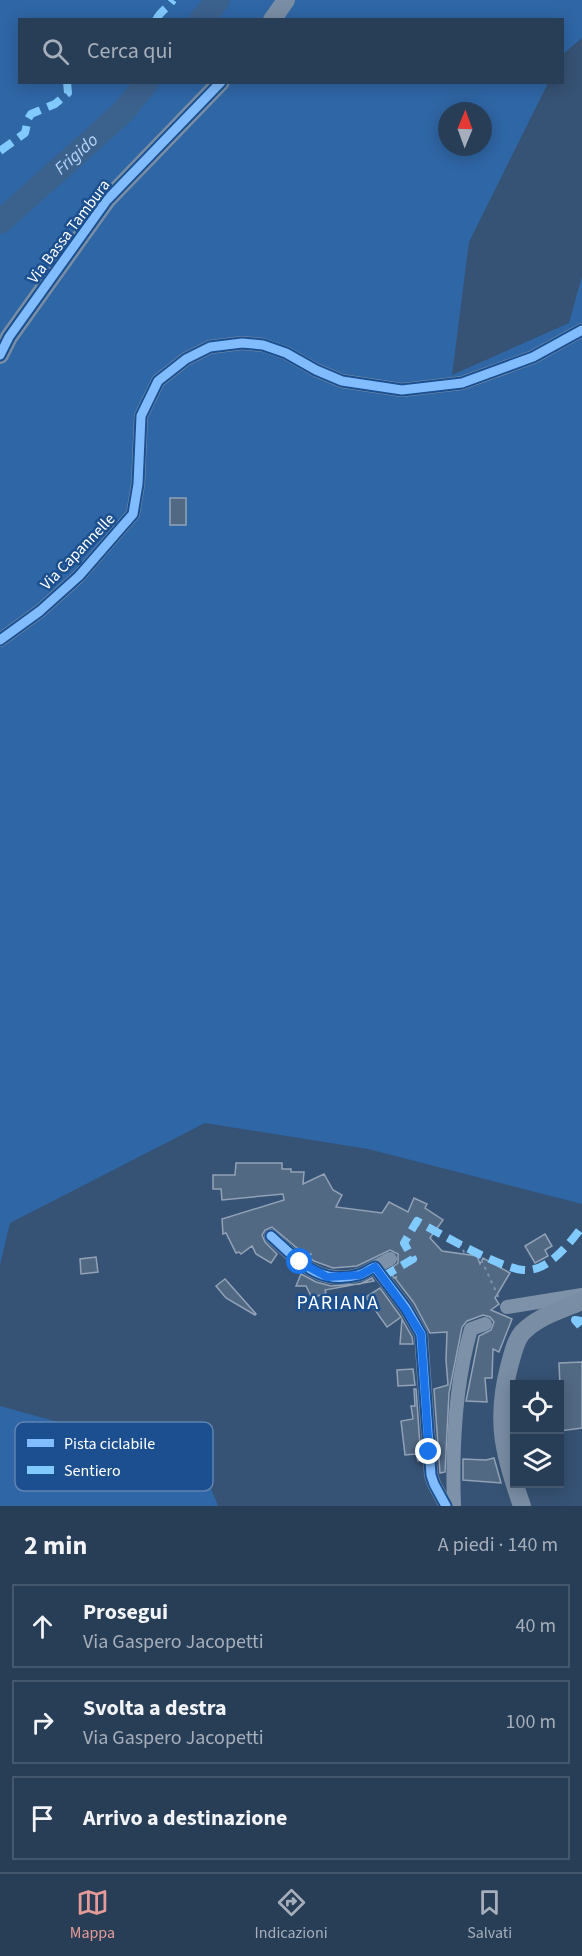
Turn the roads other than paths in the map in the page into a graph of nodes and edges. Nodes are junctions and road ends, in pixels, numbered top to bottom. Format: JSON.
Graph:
{"nodes":[{"id":1,"x":286,"y":0,"type":"edge"},
{"id":2,"x":273,"y":18,"type":"edge"},
{"id":3,"x":219,"y":84,"type":"edge"},
{"id":4,"x":582,"y":330,"type":"edge"},
{"id":5,"x":0,"y":355,"type":"edge"},
{"id":6,"x":0,"y":640,"type":"edge"},
{"id":7,"x":271,"y":1236,"type":"dead end"},
{"id":8,"x":390,"y":1259,"type":"dead end"},
{"id":9,"x":375,"y":1267,"type":"junction"},
{"id":10,"x":582,"y":1294,"type":"edge"},
{"id":11,"x":582,"y":1301,"type":"edge"},
{"id":12,"x":507,"y":1307,"type":"road end"},
{"id":13,"x":485,"y":1324,"type":"dead end"},
{"id":14,"x":446,"y":1506,"type":"edge"},
{"id":15,"x":454,"y":1506,"type":"edge"},
{"id":16,"x":522,"y":1506,"type":"edge"}],
"edges":[{"from":1,"to":2,"type":"street"},
{"from":3,"to":5,"type":"street","name":"Via Bassa Tambura"},
{"from":4,"to":6,"type":"street","name":"Via Capannelle"},
{"from":7,"to":9,"type":"street"},
{"from":8,"to":9,"type":"street"},
{"from":9,"to":14,"type":"street"},
{"from":10,"to":12,"type":"street"},
{"from":11,"to":16,"type":"street"},
{"from":13,"to":15,"type":"street"}]}
